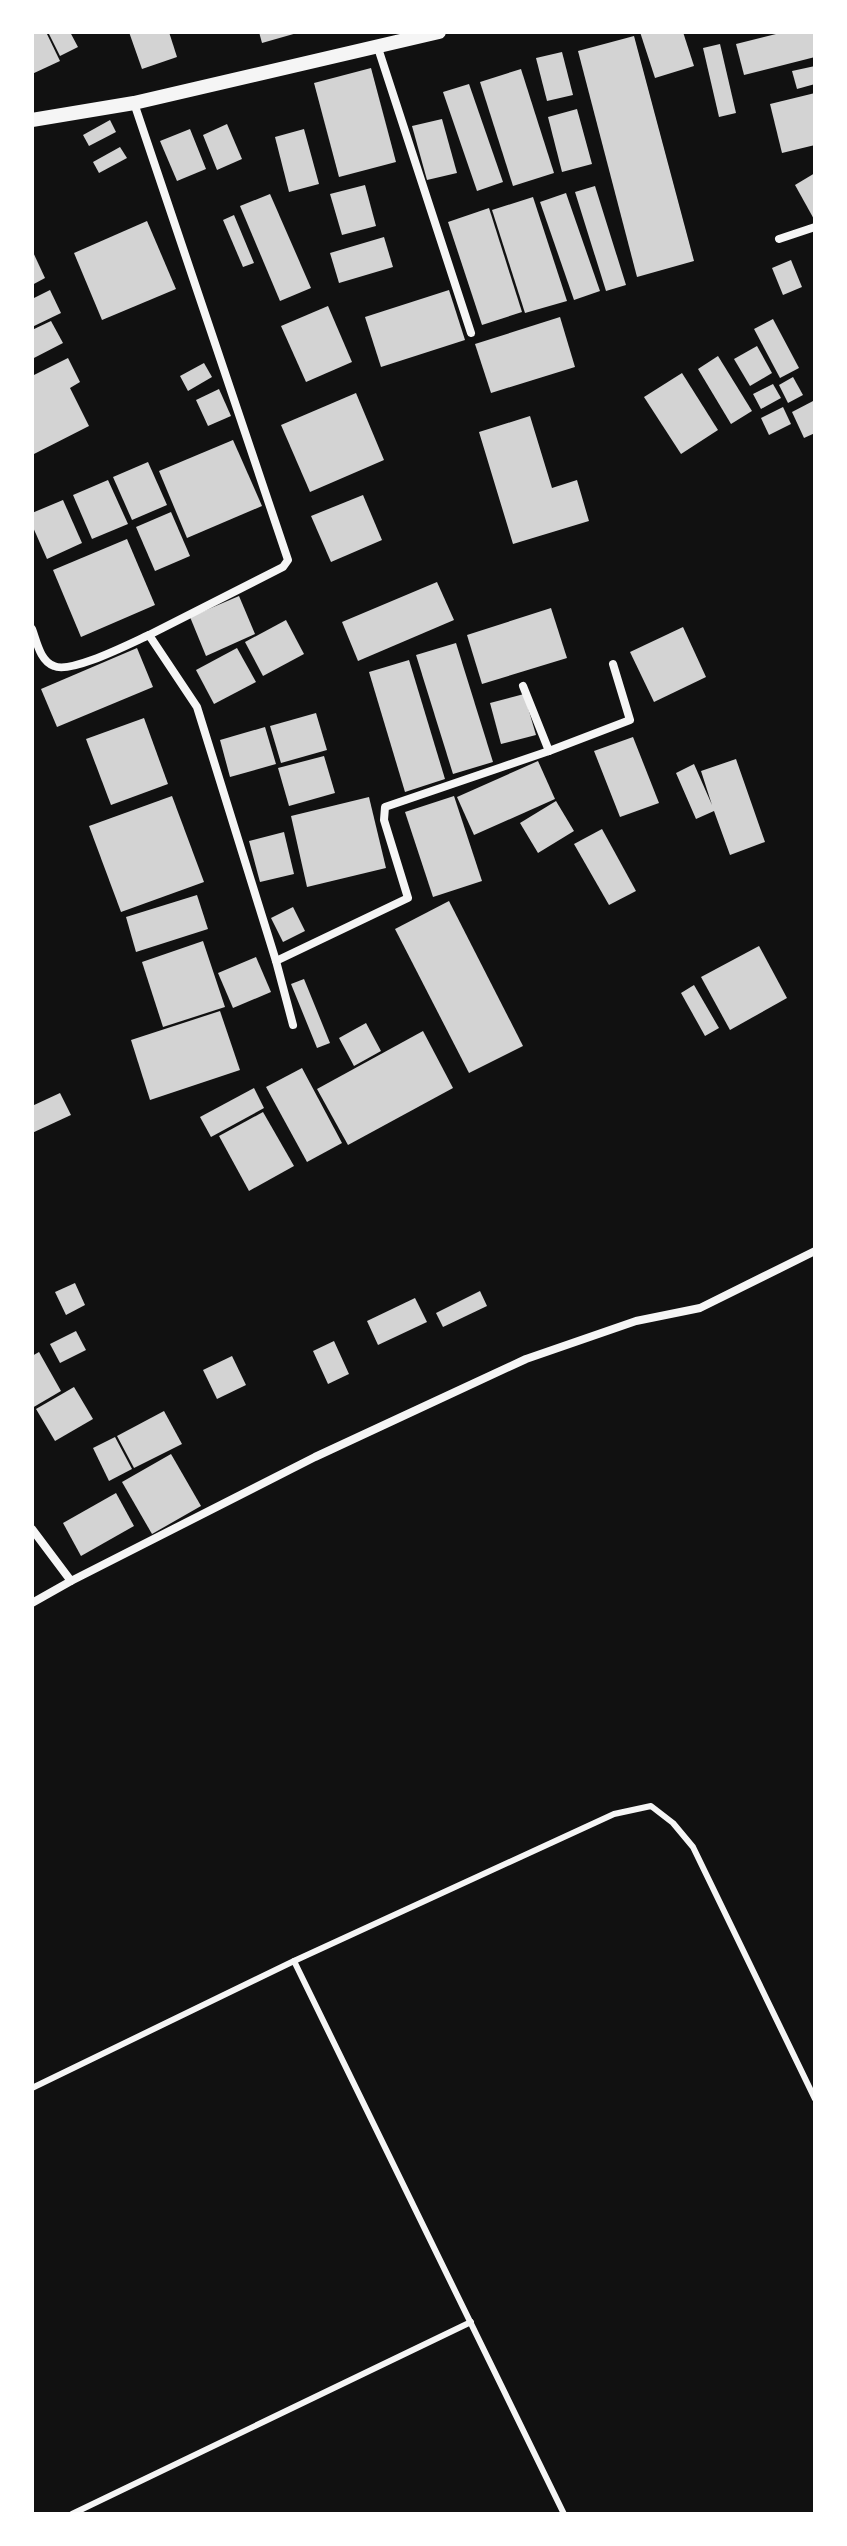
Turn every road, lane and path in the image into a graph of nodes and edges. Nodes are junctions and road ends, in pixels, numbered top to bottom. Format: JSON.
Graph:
{"nodes":[{"id":1,"x":439,"y":32,"type":"edge"},
{"id":2,"x":377,"y":45,"type":"junction"},
{"id":3,"x":134,"y":103,"type":"junction"},
{"id":4,"x":32,"y":120,"type":"edge"},
{"id":5,"x":815,"y":227,"type":"edge"},
{"id":6,"x":779,"y":239,"type":"dead end"},
{"id":7,"x":471,"y":333,"type":"dead end"},
{"id":8,"x":32,"y":629,"type":"edge"},
{"id":9,"x":149,"y":635,"type":"junction"},
{"id":10,"x":613,"y":664,"type":"dead end"},
{"id":11,"x":523,"y":686,"type":"dead end"},
{"id":12,"x":549,"y":751,"type":"junction"},
{"id":13,"x":276,"y":961,"type":"junction"},
{"id":14,"x":293,"y":1025,"type":"dead end"},
{"id":15,"x":815,"y":1251,"type":"edge"},
{"id":16,"x":32,"y":1529,"type":"edge"},
{"id":17,"x":71,"y":1581,"type":"junction"},
{"id":18,"x":32,"y":1603,"type":"edge"},
{"id":19,"x":294,"y":1961,"type":"junction"},
{"id":20,"x":32,"y":2088,"type":"edge"},
{"id":21,"x":815,"y":2099,"type":"edge"},
{"id":22,"x":471,"y":2322,"type":"junction"},
{"id":23,"x":72,"y":2514,"type":"edge"},
{"id":24,"x":564,"y":2514,"type":"edge"}],
"edges":[{"from":1,"to":2,"type":"street"},
{"from":2,"to":3,"type":"street"},
{"from":2,"to":7,"type":"street"},
{"from":3,"to":4,"type":"street"},
{"from":3,"to":9,"type":"street"},
{"from":5,"to":6,"type":"street"},
{"from":8,"to":9,"type":"street"},
{"from":9,"to":13,"type":"street"},
{"from":10,"to":12,"type":"street"},
{"from":11,"to":12,"type":"street"},
{"from":12,"to":13,"type":"street"},
{"from":13,"to":14,"type":"street"},
{"from":15,"to":17,"type":"street"},
{"from":16,"to":17,"type":"street"},
{"from":17,"to":18,"type":"street"},
{"from":19,"to":20,"type":"lane"},
{"from":19,"to":21,"type":"lane"},
{"from":19,"to":22,"type":"lane"},
{"from":22,"to":23,"type":"lane"},
{"from":22,"to":24,"type":"lane"}]}
